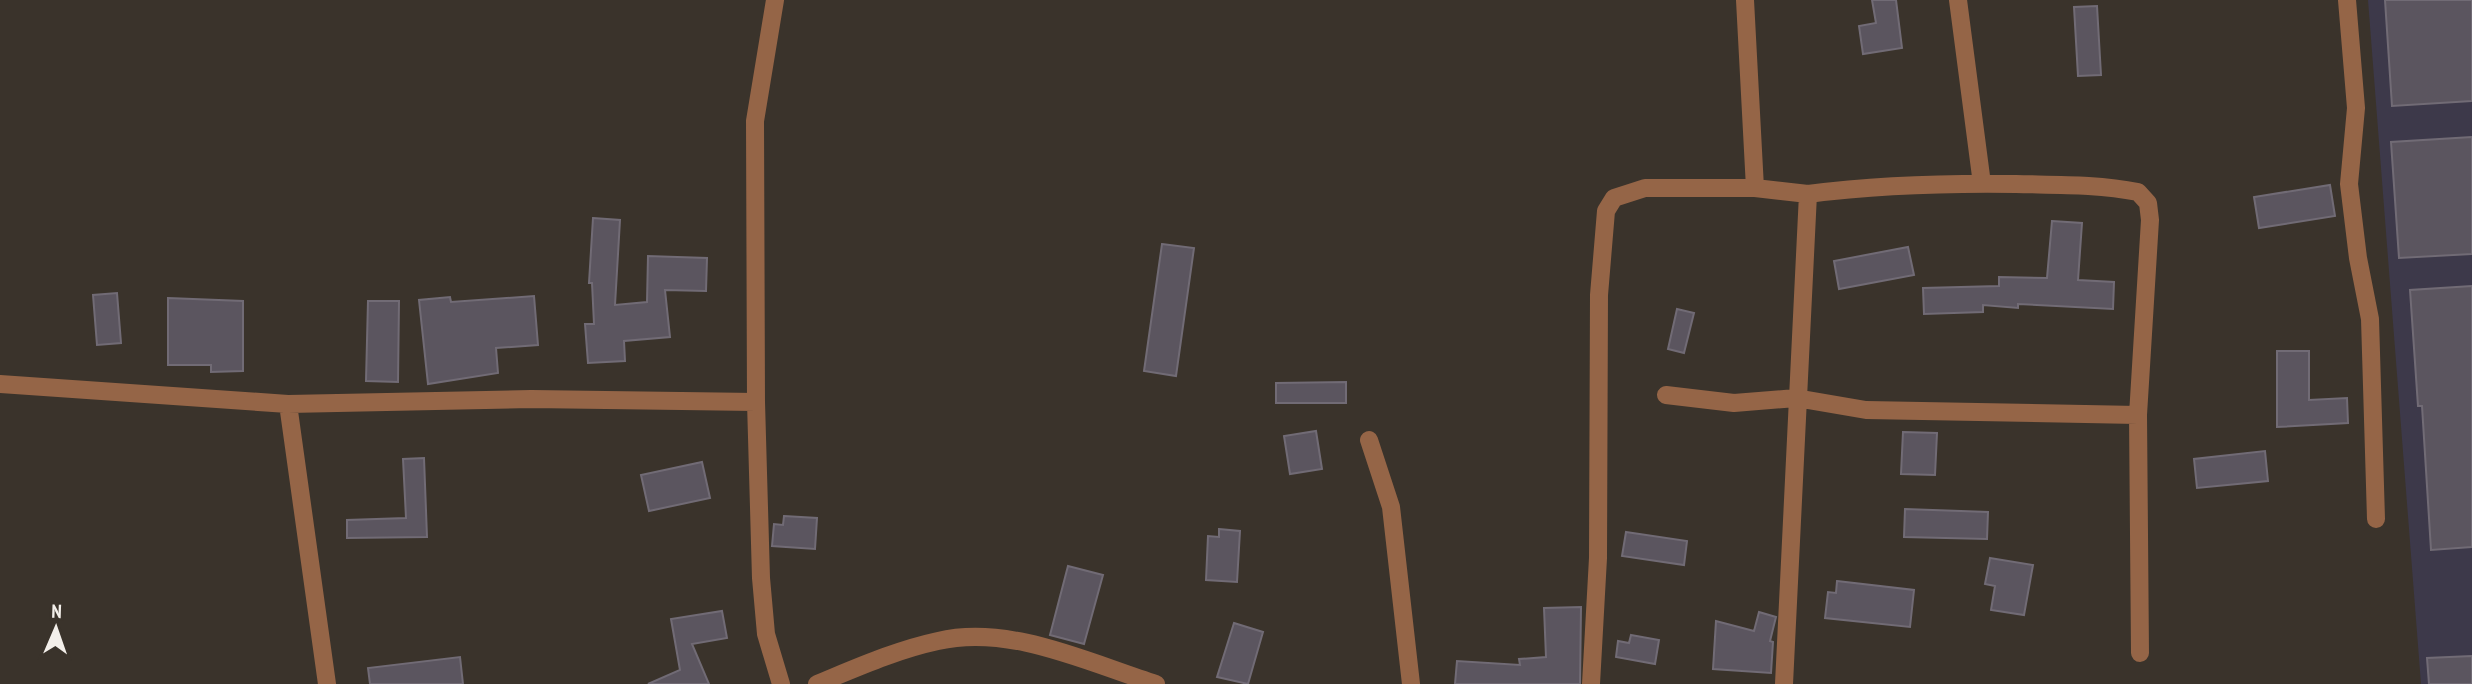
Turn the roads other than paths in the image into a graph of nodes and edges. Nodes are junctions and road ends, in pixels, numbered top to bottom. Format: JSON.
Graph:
{"nodes":[{"id":1,"x":775,"y":0,"type":"edge"},
{"id":2,"x":1745,"y":0,"type":"edge"},
{"id":3,"x":1958,"y":0,"type":"edge"},
{"id":4,"x":2347,"y":0,"type":"edge"},
{"id":5,"x":1982,"y":184,"type":"junction"},
{"id":6,"x":1755,"y":188,"type":"junction"},
{"id":7,"x":1808,"y":194,"type":"junction"},
{"id":8,"x":0,"y":384,"type":"edge"},
{"id":9,"x":1666,"y":395,"type":"dead end"},
{"id":10,"x":1796,"y":398,"type":"junction"},
{"id":11,"x":756,"y":402,"type":"junction"},
{"id":12,"x":288,"y":404,"type":"junction"},
{"id":13,"x":2138,"y":415,"type":"junction"},
{"id":14,"x":1369,"y":440,"type":"dead end"},
{"id":15,"x":2376,"y":519,"type":"dead end"},
{"id":16,"x":2140,"y":653,"type":"dead end"},
{"id":17,"x":327,"y":684,"type":"edge"},
{"id":18,"x":780,"y":684,"type":"edge"},
{"id":19,"x":817,"y":684,"type":"edge"},
{"id":20,"x":1156,"y":684,"type":"edge"},
{"id":21,"x":1411,"y":684,"type":"edge"},
{"id":22,"x":1591,"y":684,"type":"edge"},
{"id":23,"x":1784,"y":684,"type":"edge"}],
"edges":[{"from":1,"to":11,"type":"street"},
{"from":2,"to":6,"type":"street"},
{"from":3,"to":5,"type":"street"},
{"from":4,"to":15,"type":"street"},
{"from":5,"to":7,"type":"street"},
{"from":5,"to":13,"type":"street"},
{"from":6,"to":7,"type":"street"},
{"from":6,"to":22,"type":"street"},
{"from":7,"to":10,"type":"street"},
{"from":8,"to":12,"type":"street"},
{"from":9,"to":10,"type":"street"},
{"from":10,"to":13,"type":"street"},
{"from":10,"to":23,"type":"street"},
{"from":11,"to":12,"type":"street"},
{"from":11,"to":18,"type":"street"},
{"from":12,"to":17,"type":"street"},
{"from":13,"to":16,"type":"street"},
{"from":14,"to":21,"type":"street"},
{"from":19,"to":20,"type":"street"}]}
